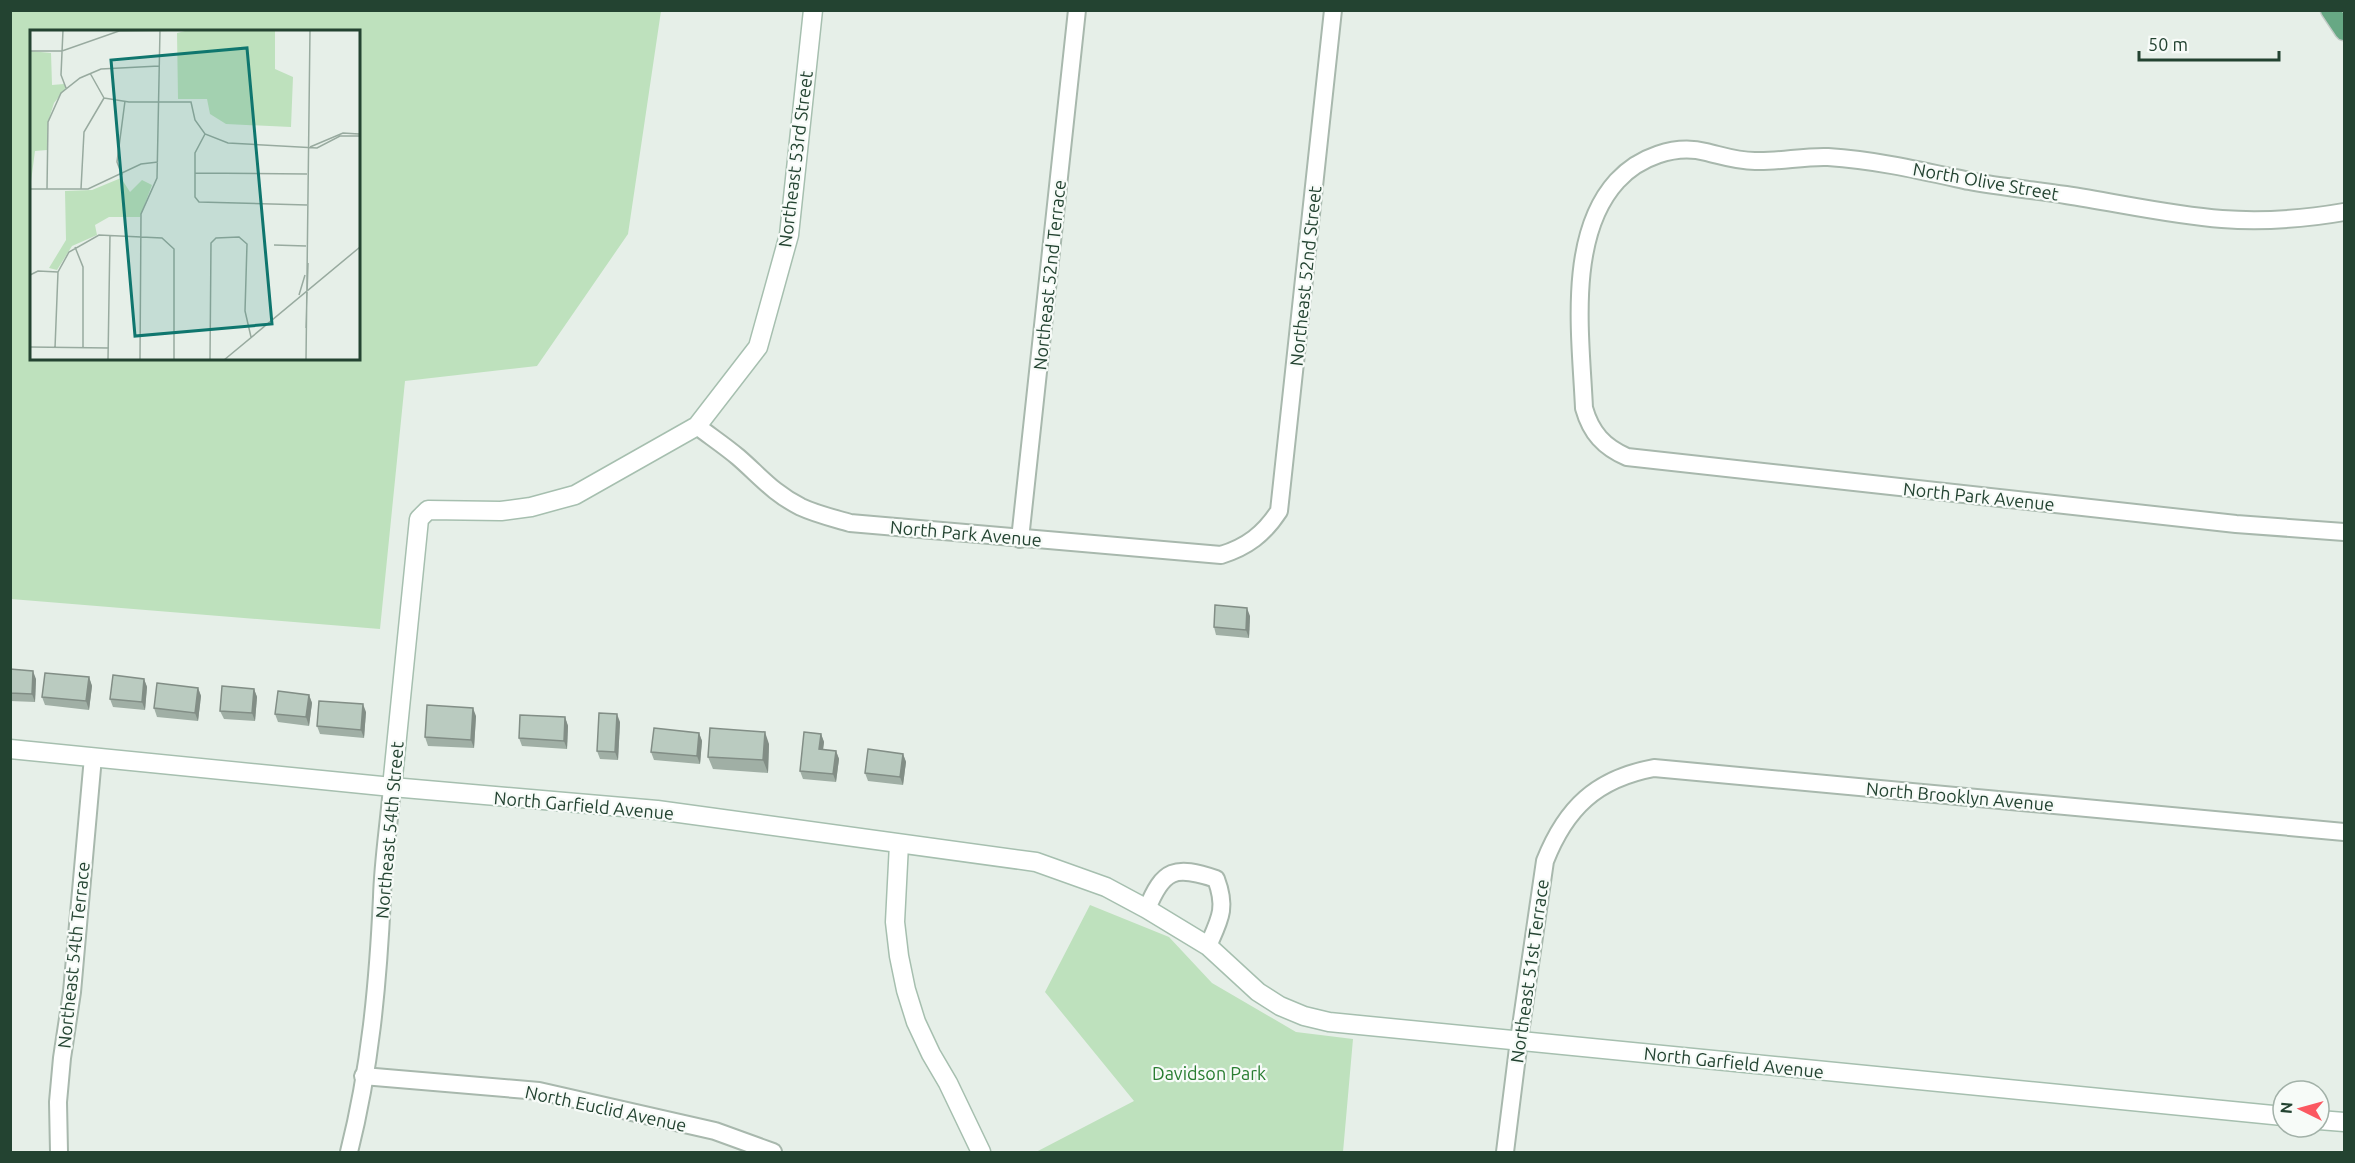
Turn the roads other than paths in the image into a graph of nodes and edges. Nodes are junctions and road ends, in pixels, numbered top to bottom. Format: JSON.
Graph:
{"nodes":[{"id":1,"x":813,"y":10,"type":"edge"},
{"id":2,"x":1077,"y":10,"type":"edge"},
{"id":3,"x":1334,"y":10,"type":"edge"},
{"id":4,"x":2330,"y":10,"type":"edge"},
{"id":5,"x":2344,"y":31,"type":"edge"},
{"id":6,"x":2344,"y":212,"type":"edge"},
{"id":7,"x":697,"y":426,"type":"junction"},
{"id":8,"x":1614,"y":452,"type":"joint"},
{"id":9,"x":428,"y":510,"type":"joint"},
{"id":10,"x":2344,"y":532,"type":"edge"},
{"id":11,"x":1260,"y":535,"type":"joint"},
{"id":12,"x":1020,"y":538,"type":"junction"},
{"id":13,"x":10,"y":749,"type":"edge"},
{"id":14,"x":93,"y":757,"type":"junction"},
{"id":15,"x":392,"y":787,"type":"junction"},
{"id":16,"x":1584,"y":800,"type":"joint"},
{"id":17,"x":2344,"y":832,"type":"edge"},
{"id":18,"x":900,"y":844,"type":"junction"},
{"id":19,"x":1147,"y":909,"type":"junction"},
{"id":20,"x":1208,"y":946,"type":"junction"},
{"id":21,"x":1519,"y":1040,"type":"junction"},
{"id":22,"x":363,"y":1076,"type":"junction"},
{"id":23,"x":2271,"y":1115,"type":"edge"},
{"id":24,"x":59,"y":1152,"type":"edge"},
{"id":25,"x":349,"y":1152,"type":"edge"},
{"id":26,"x":773,"y":1152,"type":"edge"},
{"id":27,"x":981,"y":1152,"type":"edge"},
{"id":28,"x":1505,"y":1152,"type":"edge"}],
"edges":[{"from":1,"to":7,"type":"street","name":"Northeast 53rd Street"},
{"from":2,"to":12,"type":"street","name":"Northeast 52nd Terrace"},
{"from":3,"to":11,"type":"street","name":"Northeast 52nd Street"},
{"from":4,"to":5,"type":"main road"},
{"from":6,"to":8,"type":"street","name":"North Olive Street"},
{"from":7,"to":9,"type":"street","name":"Northeast 53rd Street"},
{"from":7,"to":12,"type":"street","name":"North Park Avenue"},
{"from":8,"to":10,"type":"street","name":"North Park Avenue"},
{"from":9,"to":15,"type":"street","name":"Northeast 54th Street"},
{"from":11,"to":12,"type":"street","name":"North Park Avenue"},
{"from":13,"to":14,"type":"street","name":"North Garfield Avenue"},
{"from":14,"to":15,"type":"street","name":"North Garfield Avenue"},
{"from":14,"to":24,"type":"street","name":"Northeast 54th Terrace"},
{"from":15,"to":18,"type":"street","name":"North Garfield Avenue"},
{"from":15,"to":22,"type":"street","name":"Northeast 54th Street"},
{"from":16,"to":17,"type":"street","name":"North Brooklyn Avenue"},
{"from":16,"to":21,"type":"street","name":"Northeast 51st Terrace"},
{"from":18,"to":19,"type":"street","name":"North Garfield Avenue"},
{"from":18,"to":27,"type":"street"},
{"from":19,"to":20,"type":"street","name":"North Garfield Avenue"},
{"from":19,"to":20,"type":"street"},
{"from":20,"to":21,"type":"street","name":"North Garfield Avenue"},
{"from":21,"to":23,"type":"street","name":"North Garfield Avenue"},
{"from":21,"to":28,"type":"street","name":"Northeast 51st Terrace"},
{"from":22,"to":25,"type":"street","name":"Northeast 54th Street"},
{"from":22,"to":26,"type":"street","name":"North Euclid Avenue"}]}
